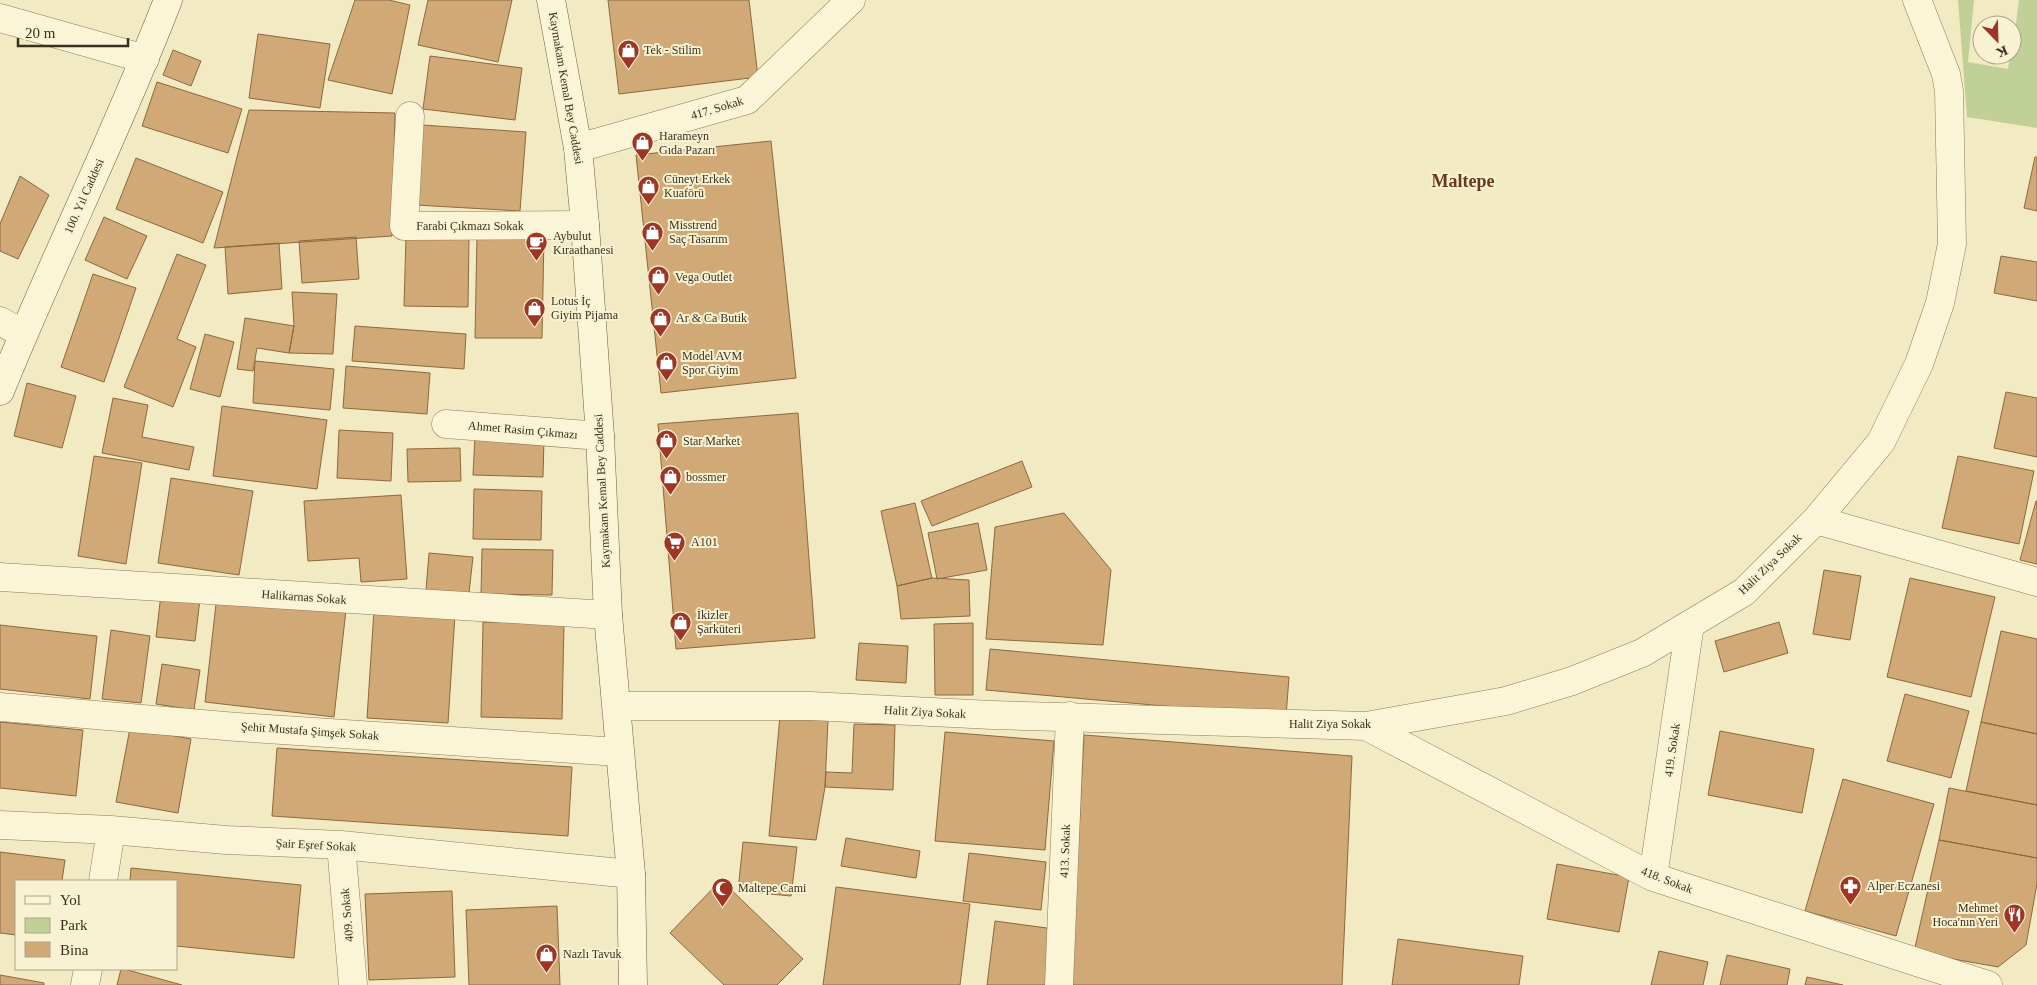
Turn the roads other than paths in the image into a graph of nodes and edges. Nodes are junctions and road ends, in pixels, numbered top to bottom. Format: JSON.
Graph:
{"nodes":[{"id":1,"x":168,"y":0,"type":"edge"},
{"id":2,"x":550,"y":0,"type":"edge"},
{"id":3,"x":851,"y":0,"type":"edge"},
{"id":4,"x":1917,"y":0,"type":"edge"},
{"id":5,"x":0,"y":18,"type":"edge"},
{"id":6,"x":145,"y":59,"type":"junction"},
{"id":7,"x":410,"y":116,"type":"dead end"},
{"id":8,"x":578,"y":148,"type":"junction"},
{"id":9,"x":586,"y":225,"type":"junction"},
{"id":10,"x":12,"y":327,"type":"edge"},
{"id":11,"x":0,"y":391,"type":"edge"},
{"id":12,"x":446,"y":424,"type":"dead end"},
{"id":13,"x":600,"y":436,"type":"junction"},
{"id":14,"x":1816,"y":520,"type":"junction"},
{"id":15,"x":0,"y":577,"type":"edge"},
{"id":16,"x":2037,"y":582,"type":"edge"},
{"id":17,"x":608,"y":615,"type":"junction"},
{"id":18,"x":1690,"y":624,"type":"junction"},
{"id":19,"x":617,"y":706,"type":"junction"},
{"id":20,"x":0,"y":707,"type":"edge"},
{"id":21,"x":1070,"y":716,"type":"junction"},
{"id":22,"x":1366,"y":726,"type":"junction"},
{"id":23,"x":619,"y":752,"type":"junction"},
{"id":24,"x":0,"y":825,"type":"edge"},
{"id":25,"x":112,"y":830,"type":"junction"},
{"id":26,"x":341,"y":845,"type":"junction"},
{"id":27,"x":631,"y":874,"type":"junction"},
{"id":28,"x":1653,"y":877,"type":"junction"},
{"id":29,"x":103,"y":880,"type":"edge"},
{"id":30,"x":88,"y":970,"type":"edge"},
{"id":31,"x":85,"y":985,"type":"edge"},
{"id":32,"x":354,"y":985,"type":"edge"},
{"id":33,"x":633,"y":985,"type":"edge"},
{"id":34,"x":1059,"y":985,"type":"edge"},
{"id":35,"x":1988,"y":985,"type":"edge"}],
"edges":[{"from":1,"to":6,"type":"street","name":"100. Yıl Caddesi"},
{"from":2,"to":8,"type":"street","name":"Kaymakam Kemal Bey Caddesi"},
{"from":3,"to":8,"type":"street","name":"417. Sokak"},
{"from":4,"to":14,"type":"street","name":"Halit Ziya Sokak"},
{"from":5,"to":6,"type":"street"},
{"from":6,"to":10,"type":"street","name":"100. Yıl Caddesi"},
{"from":7,"to":9,"type":"street","name":"Farabi Çıkmazı Sokak"},
{"from":8,"to":9,"type":"street","name":"Kaymakam Kemal Bey Caddesi"},
{"from":9,"to":13,"type":"street","name":"Kaymakam Kemal Bey Caddesi"},
{"from":10,"to":11,"type":"street","name":"100. Yıl Caddesi"},
{"from":12,"to":13,"type":"street","name":"Ahmet Rasim Çıkmazı"},
{"from":13,"to":17,"type":"street","name":"Kaymakam Kemal Bey Caddesi"},
{"from":14,"to":16,"type":"street"},
{"from":14,"to":18,"type":"street","name":"Halit Ziya Sokak"},
{"from":15,"to":17,"type":"street","name":"Halikarnas Sokak"},
{"from":17,"to":19,"type":"street","name":"Kaymakam Kemal Bey Caddesi"},
{"from":18,"to":22,"type":"street","name":"Halit Ziya Sokak"},
{"from":18,"to":28,"type":"street","name":"419. Sokak"},
{"from":19,"to":21,"type":"street","name":"Halit Ziya Sokak"},
{"from":19,"to":23,"type":"street","name":"Kaymakam Kemal Bey Caddesi"},
{"from":20,"to":23,"type":"street","name":"Şehit Mustafa Şimşek Sokak"},
{"from":21,"to":22,"type":"street","name":"Halit Ziya Sokak"},
{"from":21,"to":34,"type":"street","name":"413. Sokak"},
{"from":22,"to":28,"type":"street","name":"418. Sokak"},
{"from":23,"to":27,"type":"street","name":"Kaymakam Kemal Bey Caddesi"},
{"from":24,"to":25,"type":"street","name":"Şair Eşref Sokak"},
{"from":25,"to":26,"type":"street","name":"Şair Eşref Sokak"},
{"from":25,"to":29,"type":"street"},
{"from":26,"to":27,"type":"street","name":"Şair Eşref Sokak"},
{"from":26,"to":32,"type":"street","name":"409. Sokak"},
{"from":27,"to":33,"type":"street","name":"Kaymakam Kemal Bey Caddesi"},
{"from":28,"to":35,"type":"street","name":"418. Sokak"},
{"from":30,"to":31,"type":"street"}]}
